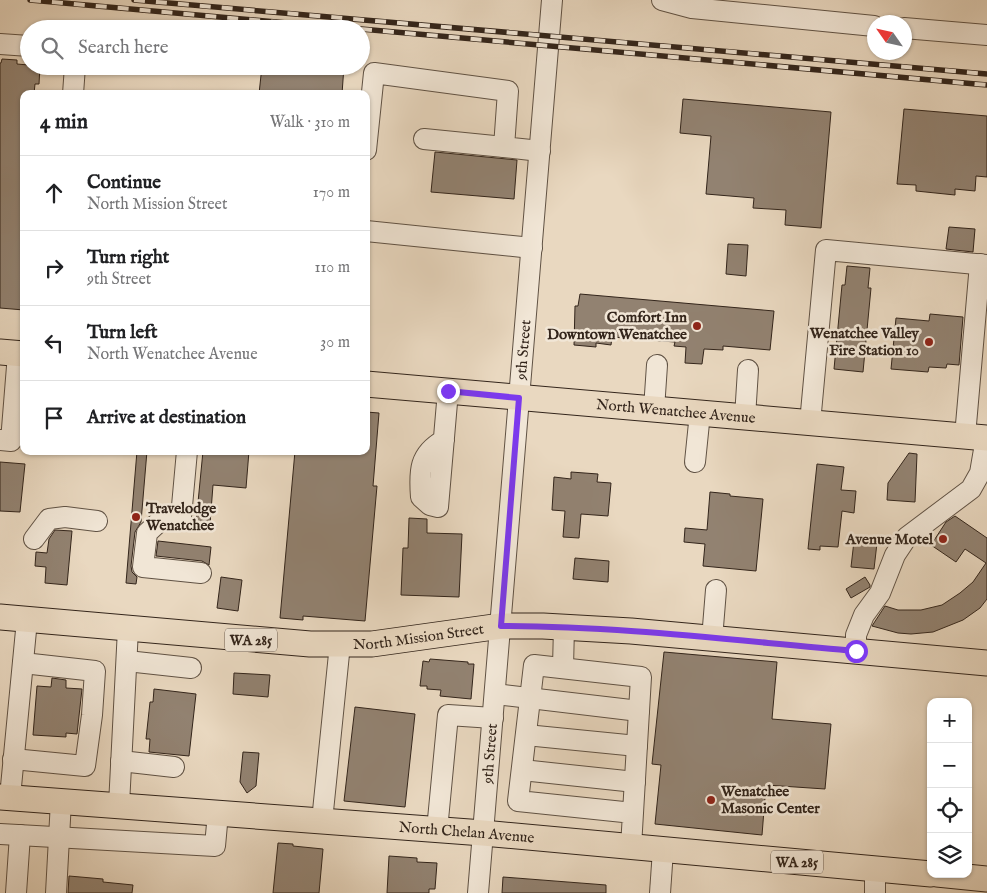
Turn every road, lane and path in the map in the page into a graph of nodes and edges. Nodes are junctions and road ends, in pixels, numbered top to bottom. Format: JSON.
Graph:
{"nodes":[{"id":1,"x":552,"y":0,"type":"edge"},
{"id":2,"x":662,"y":0,"type":"edge"},
{"id":3,"x":700,"y":4,"type":"edge"},
{"id":4,"x":867,"y":25,"type":"edge"},
{"id":5,"x":912,"y":29,"type":"edge"},
{"id":6,"x":987,"y":35,"type":"edge"},
{"id":7,"x":0,"y":44,"type":"edge"},
{"id":8,"x":20,"y":45,"type":"edge"},
{"id":9,"x":74,"y":75,"type":"edge"},
{"id":10,"x":73,"y":90,"type":"edge"},
{"id":11,"x":370,"y":112,"type":"edge"},
{"id":12,"x":424,"y":139,"type":"dead end"},
{"id":13,"x":504,"y":147,"type":"junction"},
{"id":14,"x":540,"y":151,"type":"junction"},
{"id":15,"x":370,"y":231,"type":"edge"},
{"id":16,"x":532,"y":248,"type":"junction"},
{"id":17,"x":983,"y":265,"type":"edge"},
{"id":18,"x":14,"y":353,"type":"edge"},
{"id":19,"x":657,"y":365,"type":"dead end"},
{"id":20,"x":748,"y":370,"type":"dead end"},
{"id":21,"x":370,"y":384,"type":"edge"},
{"id":22,"x":448,"y":391,"type":"junction"},
{"id":23,"x":519,"y":398,"type":"junction"},
{"id":24,"x":654,"y":409,"type":"junction"},
{"id":25,"x":700,"y":413,"type":"junction"},
{"id":26,"x":746,"y":417,"type":"junction"},
{"id":27,"x":810,"y":423,"type":"junction"},
{"id":28,"x":979,"y":437,"type":"edge"},
{"id":29,"x":0,"y":440,"type":"edge"},
{"id":30,"x":188,"y":455,"type":"edge"},
{"id":31,"x":695,"y":462,"type":"dead end"},
{"id":32,"x":438,"y":507,"type":"dead end"},
{"id":33,"x":97,"y":521,"type":"dead end"},
{"id":34,"x":34,"y":539,"type":"dead end"},
{"id":35,"x":201,"y":573,"type":"dead end"},
{"id":36,"x":716,"y":590,"type":"dead end"},
{"id":37,"x":0,"y":617,"type":"edge"},
{"id":38,"x":27,"y":620,"type":"junction"},
{"id":39,"x":501,"y":626,"type":"junction"},
{"id":40,"x":564,"y":628,"type":"junction"},
{"id":41,"x":128,"y":629,"type":"junction"},
{"id":42,"x":712,"y":639,"type":"junction"},
{"id":43,"x":340,"y":644,"type":"junction"},
{"id":44,"x":856,"y":651,"type":"junction"},
{"id":45,"x":127,"y":661,"type":"junction"},
{"id":46,"x":23,"y":662,"type":"junction"},
{"id":47,"x":987,"y":663,"type":"edge"},
{"id":48,"x":563,"y":667,"type":"junction"},
{"id":49,"x":191,"y":668,"type":"dead end"},
{"id":50,"x":495,"y":694,"type":"junction"},
{"id":51,"x":530,"y":698,"type":"junction"},
{"id":52,"x":639,"y":711,"type":"junction"},
{"id":53,"x":493,"y":718,"type":"junction"},
{"id":54,"x":526,"y":735,"type":"junction"},
{"id":55,"x":637,"y":746,"type":"junction"},
{"id":56,"x":13,"y":758,"type":"junction"},
{"id":57,"x":121,"y":761,"type":"junction"},
{"id":58,"x":174,"y":766,"type":"dead end"},
{"id":59,"x":522,"y":770,"type":"junction"},
{"id":60,"x":635,"y":782,"type":"junction"},
{"id":61,"x":5,"y":797,"type":"edge"},
{"id":62,"x":61,"y":801,"type":"junction"},
{"id":63,"x":119,"y":806,"type":"junction"},
{"id":64,"x":218,"y":813,"type":"junction"},
{"id":65,"x":633,"y":813,"type":"junction"},
{"id":66,"x":322,"y":821,"type":"junction"},
{"id":67,"x":437,"y":830,"type":"junction"},
{"id":68,"x":483,"y":833,"type":"junction"},
{"id":69,"x":0,"y":834,"type":"edge"},
{"id":70,"x":20,"y":835,"type":"junction"},
{"id":71,"x":59,"y":837,"type":"junction"},
{"id":72,"x":631,"y":847,"type":"junction"},
{"id":73,"x":663,"y":850,"type":"junction"},
{"id":74,"x":927,"y":874,"type":"edge"},
{"id":75,"x":972,"y":878,"type":"edge"},
{"id":76,"x":987,"y":879,"type":"edge"},
{"id":77,"x":875,"y":881,"type":"edge"},
{"id":78,"x":16,"y":893,"type":"edge"},
{"id":79,"x":56,"y":893,"type":"edge"},
{"id":80,"x":478,"y":893,"type":"edge"},
{"id":81,"x":660,"y":893,"type":"edge"}],
"edges":[{"from":1,"to":14,"type":"street","name":"9th Street"},
{"from":2,"to":3,"type":"street"},
{"from":3,"to":4,"type":"street"},
{"from":5,"to":6,"type":"street"},
{"from":7,"to":8,"type":"street"},
{"from":9,"to":10,"type":"street"},
{"from":11,"to":13,"type":"street"},
{"from":12,"to":13,"type":"street"},
{"from":13,"to":14,"type":"street"},
{"from":14,"to":16,"type":"street","name":"9th Street"},
{"from":15,"to":16,"type":"street"},
{"from":16,"to":23,"type":"street","name":"9th Street"},
{"from":17,"to":27,"type":"street"},
{"from":17,"to":28,"type":"street"},
{"from":18,"to":29,"type":"street"},
{"from":19,"to":24,"type":"street"},
{"from":20,"to":26,"type":"street"},
{"from":21,"to":22,"type":"main road","name":"North Wenatchee Avenue"},
{"from":22,"to":23,"type":"main road","name":"North Wenatchee Avenue"},
{"from":22,"to":32,"type":"street"},
{"from":23,"to":24,"type":"main road","name":"North Wenatchee Avenue"},
{"from":23,"to":39,"type":"street","name":"9th Street"},
{"from":24,"to":25,"type":"main road","name":"North Wenatchee Avenue"},
{"from":25,"to":26,"type":"main road","name":"North Wenatchee Avenue"},
{"from":25,"to":31,"type":"street"},
{"from":26,"to":27,"type":"main road","name":"North Wenatchee Avenue"},
{"from":27,"to":28,"type":"main road","name":"North Wenatchee Avenue"},
{"from":28,"to":44,"type":"street"},
{"from":30,"to":35,"type":"street"},
{"from":33,"to":34,"type":"street"},
{"from":36,"to":42,"type":"street"},
{"from":37,"to":38,"type":"main road","name":"North Mission Street","number":"WA 285"},
{"from":38,"to":41,"type":"main road","name":"North Mission Street","number":"WA 285"},
{"from":38,"to":46,"type":"street"},
{"from":39,"to":40,"type":"main road","name":"North Mission Street","number":"WA 285"},
{"from":39,"to":43,"type":"main road","name":"North Mission Street","number":"WA 285"},
{"from":39,"to":50,"type":"street","name":"9th Street"},
{"from":40,"to":42,"type":"main road","name":"North Mission Street","number":"WA 285"},
{"from":40,"to":48,"type":"street"},
{"from":41,"to":43,"type":"main road","name":"North Mission Street","number":"WA 285"},
{"from":41,"to":45,"type":"street"},
{"from":42,"to":44,"type":"main road","name":"North Mission Street","number":"WA 285"},
{"from":43,"to":66,"type":"street"},
{"from":44,"to":47,"type":"main road","name":"North Mission Street","number":"WA 285"},
{"from":45,"to":49,"type":"street"},
{"from":45,"to":57,"type":"street"},
{"from":46,"to":56,"type":"street"},
{"from":46,"to":56,"type":"street"},
{"from":48,"to":51,"type":"street"},
{"from":48,"to":52,"type":"street"},
{"from":50,"to":51,"type":"street"},
{"from":50,"to":53,"type":"street","name":"9th Street"},
{"from":51,"to":52,"type":"street"},
{"from":51,"to":54,"type":"street"},
{"from":52,"to":55,"type":"street"},
{"from":53,"to":67,"type":"street"},
{"from":53,"to":68,"type":"street","name":"9th Street"},
{"from":54,"to":55,"type":"street"},
{"from":54,"to":59,"type":"street"},
{"from":55,"to":60,"type":"street"},
{"from":56,"to":61,"type":"street"},
{"from":57,"to":58,"type":"street"},
{"from":57,"to":63,"type":"street"},
{"from":59,"to":60,"type":"street"},
{"from":59,"to":65,"type":"street"},
{"from":60,"to":65,"type":"street"},
{"from":61,"to":62,"type":"main road","name":"North Chelan Avenue","number":"WA 285"},
{"from":62,"to":63,"type":"main road","name":"North Chelan Avenue","number":"WA 285"},
{"from":62,"to":71,"type":"street"},
{"from":63,"to":64,"type":"main road","name":"North Chelan Avenue","number":"WA 285"},
{"from":64,"to":66,"type":"main road","name":"North Chelan Avenue","number":"WA 285"},
{"from":64,"to":71,"type":"street"},
{"from":65,"to":72,"type":"street"},
{"from":66,"to":67,"type":"main road","name":"North Chelan Avenue","number":"WA 285"},
{"from":67,"to":68,"type":"main road","name":"North Chelan Avenue","number":"WA 285"},
{"from":68,"to":72,"type":"main road","name":"North Chelan Avenue","number":"WA 285"},
{"from":68,"to":80,"type":"street","name":"9th Street"},
{"from":69,"to":70,"type":"street"},
{"from":70,"to":71,"type":"street"},
{"from":70,"to":78,"type":"street"},
{"from":71,"to":79,"type":"street"},
{"from":72,"to":73,"type":"main road","name":"North Chelan Avenue","number":"WA 285"},
{"from":73,"to":77,"type":"main road","name":"North Chelan Avenue","number":"WA 285"},
{"from":73,"to":81,"type":"street"},
{"from":74,"to":77,"type":"main road","name":"North Chelan Avenue","number":"WA 285"},
{"from":75,"to":76,"type":"main road"}]}
